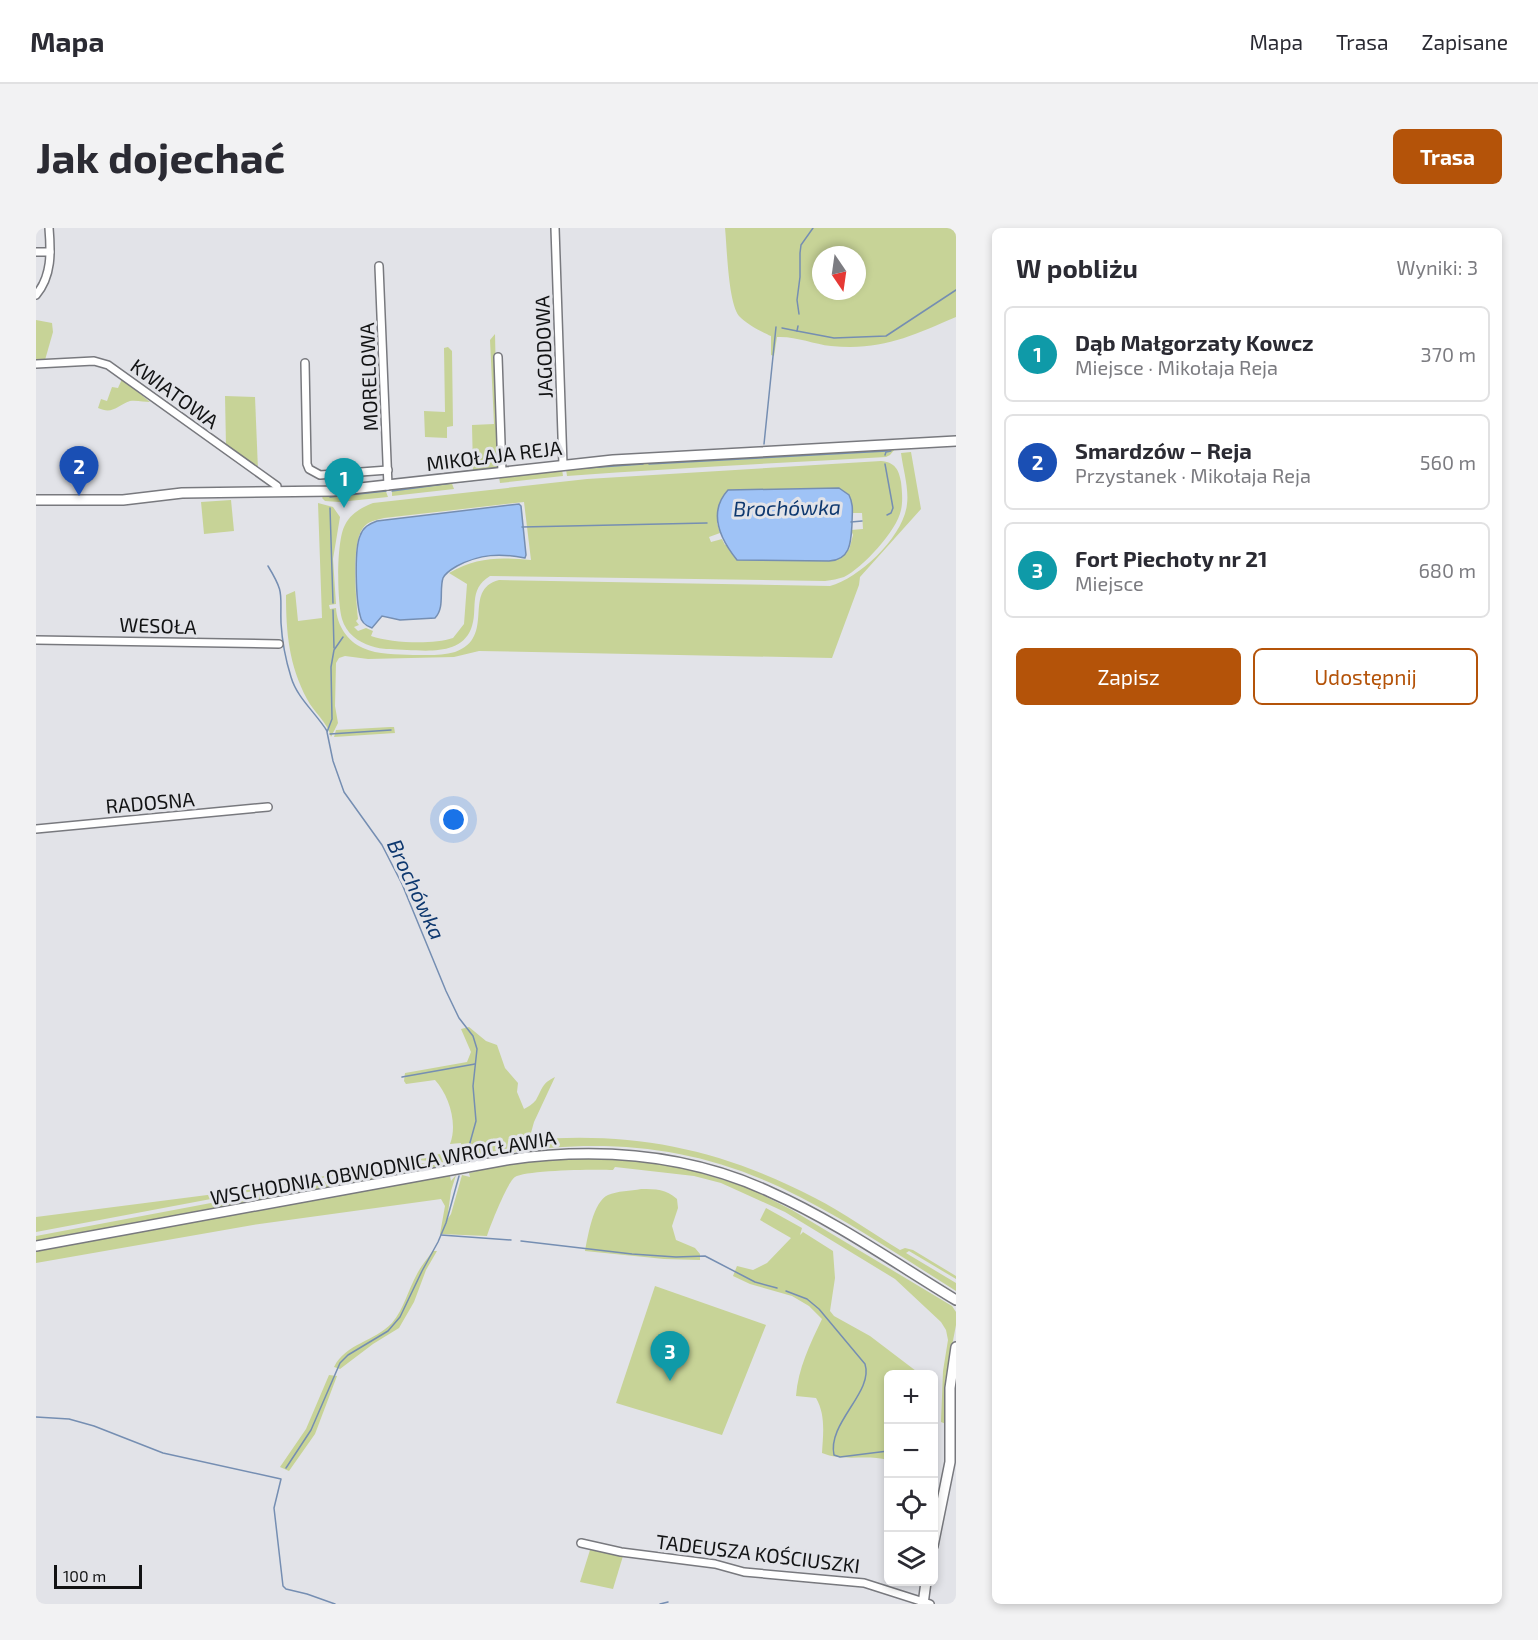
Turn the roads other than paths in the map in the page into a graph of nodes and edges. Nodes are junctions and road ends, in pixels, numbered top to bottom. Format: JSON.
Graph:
{"nodes":[{"id":1,"x":49,"y":228,"type":"edge"},
{"id":2,"x":555,"y":228,"type":"edge"},
{"id":3,"x":36,"y":252,"type":"edge"},
{"id":4,"x":50,"y":252,"type":"junction"},
{"id":5,"x":379,"y":266,"type":"dead end"},
{"id":6,"x":36,"y":295,"type":"edge"},
{"id":7,"x":498,"y":357,"type":"dead end"},
{"id":8,"x":305,"y":363,"type":"dead end"},
{"id":9,"x":36,"y":364,"type":"edge"},
{"id":10,"x":956,"y":441,"type":"edge"},
{"id":11,"x":563,"y":465,"type":"junction"},
{"id":12,"x":387,"y":470,"type":"junction"},
{"id":13,"x":502,"y":472,"type":"junction"},
{"id":14,"x":388,"y":486,"type":"junction"},
{"id":15,"x":277,"y":492,"type":"junction"},
{"id":16,"x":36,"y":500,"type":"edge"},
{"id":17,"x":36,"y":640,"type":"edge"},
{"id":18,"x":279,"y":644,"type":"dead end"},
{"id":19,"x":268,"y":807,"type":"dead end"},
{"id":20,"x":36,"y":829,"type":"edge"},
{"id":21,"x":36,"y":1246,"type":"edge"},
{"id":22,"x":956,"y":1300,"type":"edge"},
{"id":23,"x":956,"y":1350,"type":"edge"},
{"id":24,"x":936,"y":1532,"type":"edge"},
{"id":25,"x":581,"y":1543,"type":"dead end"},
{"id":26,"x":926,"y":1586,"type":"edge"},
{"id":27,"x":925,"y":1603,"type":"edge"}],
"edges":[{"from":1,"to":4,"type":"street"},
{"from":2,"to":11,"type":"street","name":"JAGODOWA"},
{"from":3,"to":4,"type":"street"},
{"from":4,"to":6,"type":"street"},
{"from":5,"to":12,"type":"street","name":"MORELOWA"},
{"from":7,"to":13,"type":"street"},
{"from":8,"to":12,"type":"street"},
{"from":9,"to":15,"type":"street","name":"KWIATOWA"},
{"from":10,"to":11,"type":"street","name":"MIKOŁAJA REJA"},
{"from":11,"to":13,"type":"street","name":"MIKOŁAJA REJA"},
{"from":12,"to":14,"type":"street","name":"MORELOWA"},
{"from":13,"to":14,"type":"street","name":"MIKOŁAJA REJA"},
{"from":14,"to":15,"type":"street","name":"MIKOŁAJA REJA"},
{"from":15,"to":16,"type":"street","name":"MIKOŁAJA REJA"},
{"from":17,"to":18,"type":"street","name":"WESOŁA"},
{"from":19,"to":20,"type":"street","name":"RADOSNA"},
{"from":21,"to":22,"type":"street","name":"WSCHODNIA OBWODNICA WROCŁAWIA"},
{"from":23,"to":24,"type":"street"},
{"from":25,"to":27,"type":"street","name":"TADEUSZA KOŚCIUSZKI"},
{"from":26,"to":27,"type":"street"}]}
